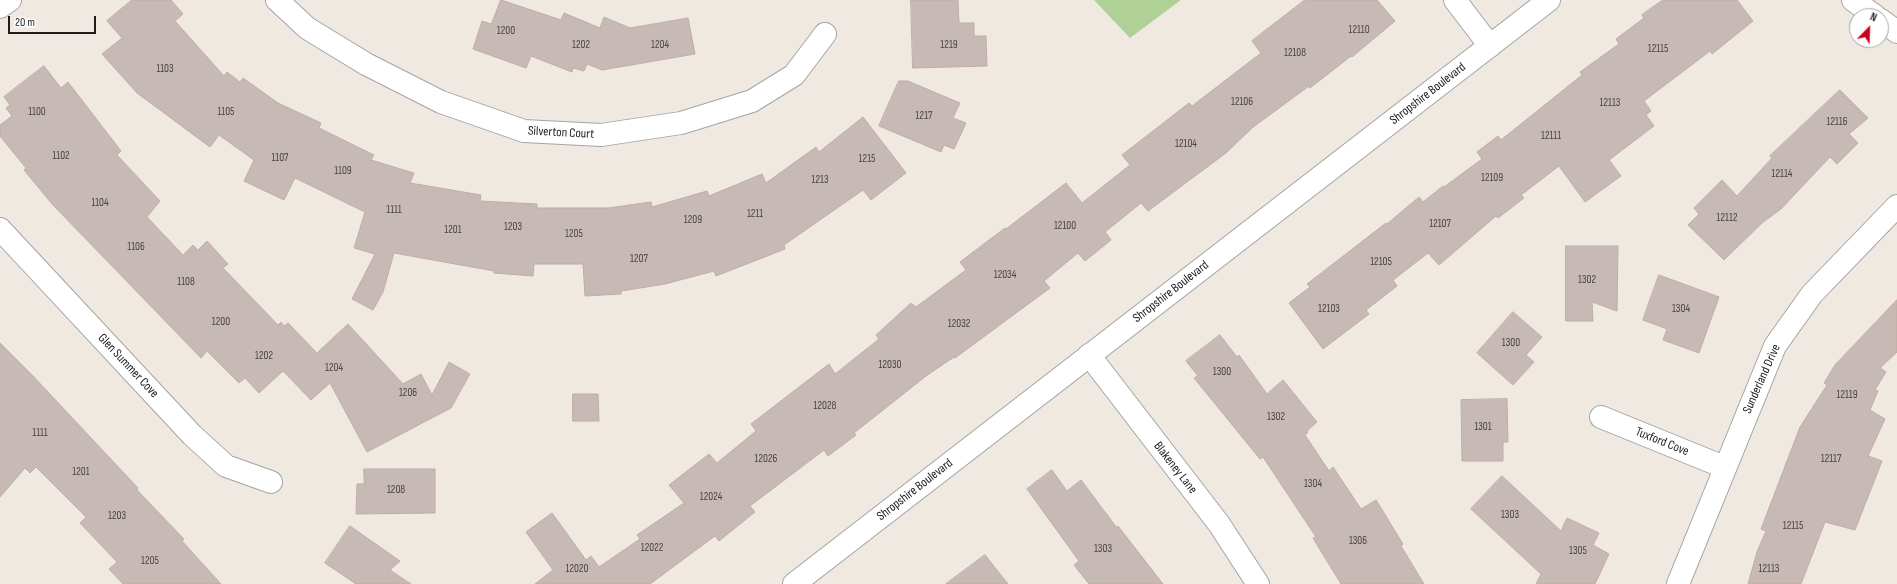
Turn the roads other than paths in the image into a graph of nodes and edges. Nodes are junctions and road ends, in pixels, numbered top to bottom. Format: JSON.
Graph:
{"nodes":[{"id":1,"x":10,"y":0,"type":"edge"},
{"id":2,"x":277,"y":0,"type":"edge"},
{"id":3,"x":1455,"y":0,"type":"edge"},
{"id":4,"x":1548,"y":0,"type":"edge"},
{"id":5,"x":1853,"y":0,"type":"edge"},
{"id":6,"x":0,"y":6,"type":"edge"},
{"id":7,"x":1864,"y":8,"type":"edge"},
{"id":8,"x":825,"y":34,"type":"dead end"},
{"id":9,"x":1490,"y":46,"type":"junction"},
{"id":10,"x":1897,"y":206,"type":"edge"},
{"id":11,"x":0,"y":229,"type":"edge"},
{"id":12,"x":1089,"y":355,"type":"junction"},
{"id":13,"x":1601,"y":417,"type":"dead end"},
{"id":14,"x":1724,"y":467,"type":"junction"},
{"id":15,"x":271,"y":482,"type":"dead end"},
{"id":16,"x":794,"y":584,"type":"edge"},
{"id":17,"x":1258,"y":584,"type":"edge"},
{"id":18,"x":1678,"y":584,"type":"edge"}],
"edges":[{"from":1,"to":6,"type":"street"},
{"from":2,"to":8,"type":"street","name":"Silverton Court"},
{"from":3,"to":9,"type":"street"},
{"from":4,"to":9,"type":"street","name":"Shropshire Boulevard"},
{"from":5,"to":7,"type":"street"},
{"from":9,"to":12,"type":"street","name":"Shropshire Boulevard"},
{"from":10,"to":14,"type":"street","name":"Sunderland Drive"},
{"from":11,"to":15,"type":"street","name":"Glen Summer Cove"},
{"from":12,"to":16,"type":"street","name":"Shropshire Boulevard"},
{"from":12,"to":17,"type":"street","name":"Blakeney Lane"},
{"from":13,"to":14,"type":"street","name":"Tuxford Cove"},
{"from":14,"to":18,"type":"street","name":"Sunderland Drive"}]}
